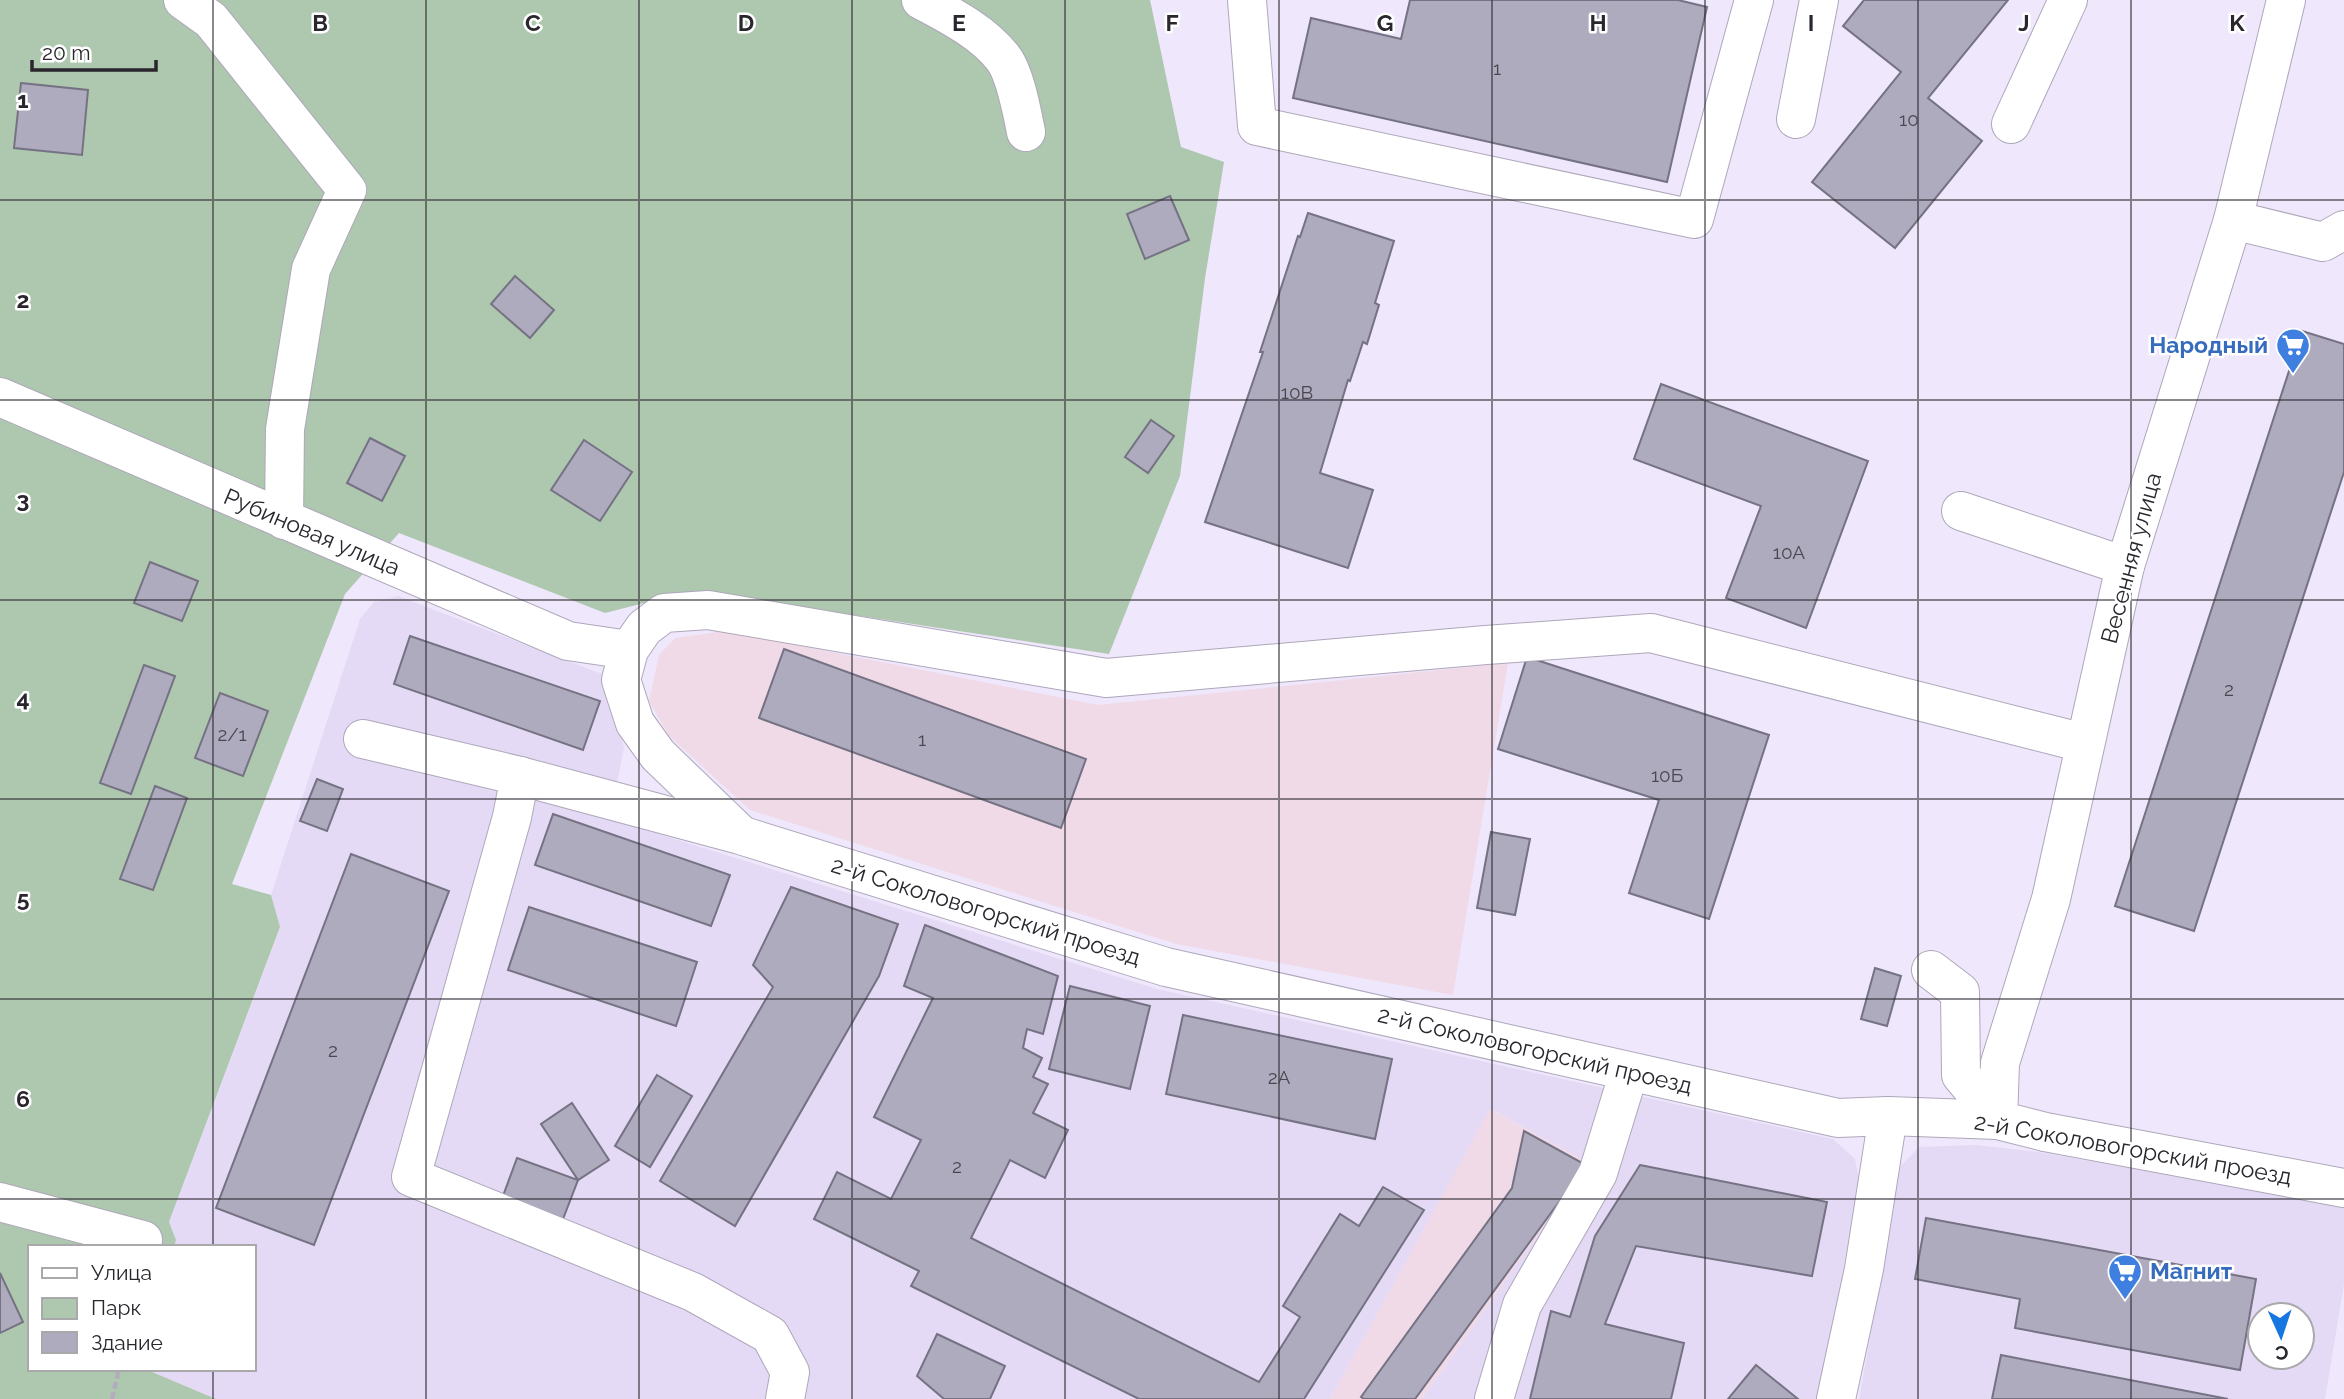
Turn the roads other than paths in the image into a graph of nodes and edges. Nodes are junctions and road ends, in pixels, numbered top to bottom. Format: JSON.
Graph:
{"nodes":[{"id":1,"x":183,"y":0,"type":"edge"},
{"id":2,"x":921,"y":0,"type":"edge"},
{"id":3,"x":1247,"y":0,"type":"edge"},
{"id":4,"x":1754,"y":0,"type":"edge"},
{"id":5,"x":1819,"y":0,"type":"edge"},
{"id":6,"x":2068,"y":0,"type":"edge"},
{"id":7,"x":2286,"y":0,"type":"edge"},
{"id":8,"x":1797,"y":119,"type":"dead end"},
{"id":9,"x":2011,"y":124,"type":"dead end"},
{"id":10,"x":1026,"y":132,"type":"dead end"},
{"id":11,"x":2233,"y":220,"type":"junction"},
{"id":12,"x":2344,"y":230,"type":"edge"},
{"id":13,"x":0,"y":397,"type":"edge"},
{"id":14,"x":1961,"y":510,"type":"dead end"},
{"id":15,"x":284,"y":520,"type":"junction"},
{"id":16,"x":2125,"y":566,"type":"junction"},
{"id":17,"x":629,"y":650,"type":"junction"},
{"id":18,"x":363,"y":739,"type":"dead end"},
{"id":19,"x":2084,"y":743,"type":"junction"},
{"id":20,"x":520,"y":776,"type":"junction"},
{"id":21,"x":740,"y":835,"type":"junction"},
{"id":22,"x":1931,"y":970,"type":"dead end"},
{"id":23,"x":1629,"y":1072,"type":"junction"},
{"id":24,"x":1888,"y":1116,"type":"junction"},
{"id":25,"x":1998,"y":1120,"type":"junction"},
{"id":26,"x":2344,"y":1188,"type":"edge"},
{"id":27,"x":0,"y":1202,"type":"edge"},
{"id":28,"x":143,"y":1240,"type":"dead end"},
{"id":29,"x":785,"y":1399,"type":"edge"},
{"id":30,"x":1494,"y":1399,"type":"edge"},
{"id":31,"x":1836,"y":1399,"type":"edge"}],
"edges":[{"from":1,"to":15,"type":"street"},
{"from":2,"to":10,"type":"street"},
{"from":3,"to":4,"type":"street"},
{"from":5,"to":8,"type":"street"},
{"from":6,"to":9,"type":"street"},
{"from":7,"to":11,"type":"street","name":"Весенняя улица"},
{"from":11,"to":12,"type":"street"},
{"from":11,"to":16,"type":"street","name":"Весенняя улица"},
{"from":13,"to":15,"type":"street","name":"Рубиновая улица"},
{"from":14,"to":16,"type":"street"},
{"from":15,"to":17,"type":"street","name":"Рубиновая улица"},
{"from":16,"to":19,"type":"street","name":"Весенняя улица"},
{"from":17,"to":19,"type":"street"},
{"from":17,"to":21,"type":"street"},
{"from":18,"to":20,"type":"street","name":"2-й Соколовогорский проезд"},
{"from":19,"to":25,"type":"street","name":"Весенняя улица"},
{"from":20,"to":21,"type":"street","name":"2-й Соколовогорский проезд"},
{"from":20,"to":29,"type":"street"},
{"from":21,"to":23,"type":"street","name":"2-й Соколовогорский проезд"},
{"from":22,"to":25,"type":"street"},
{"from":23,"to":24,"type":"street","name":"2-й Соколовогорский проезд"},
{"from":23,"to":30,"type":"street"},
{"from":24,"to":25,"type":"street","name":"2-й Соколовогорский проезд"},
{"from":24,"to":31,"type":"street"},
{"from":25,"to":26,"type":"street","name":"2-й Соколовогорский проезд"},
{"from":27,"to":28,"type":"street"}]}
